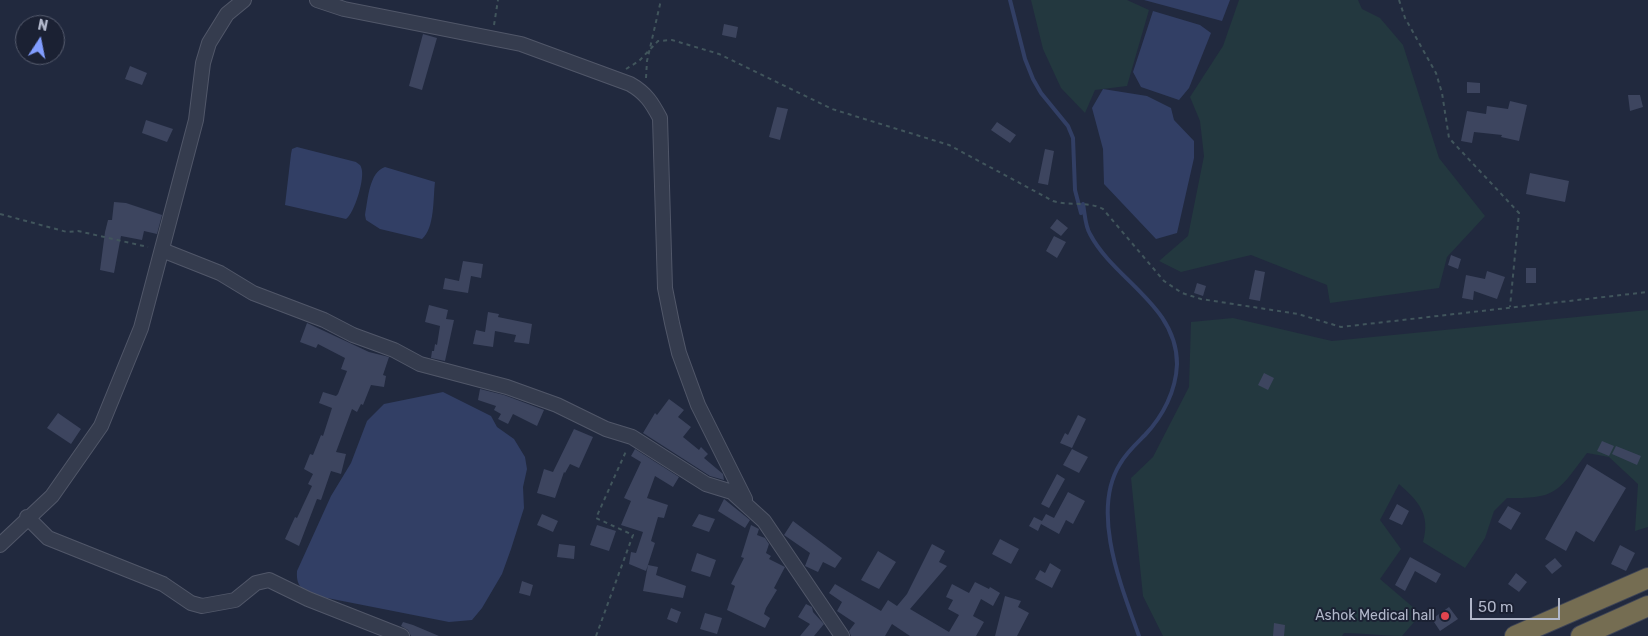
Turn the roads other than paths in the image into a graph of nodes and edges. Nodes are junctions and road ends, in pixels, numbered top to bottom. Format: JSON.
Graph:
{"nodes":[{"id":1,"x":244,"y":0,"type":"edge"},
{"id":2,"x":316,"y":0,"type":"edge"},
{"id":3,"x":162,"y":250,"type":"junction"},
{"id":4,"x":747,"y":504,"type":"junction"},
{"id":5,"x":27,"y":518,"type":"junction"},
{"id":6,"x":0,"y":544,"type":"edge"},
{"id":7,"x":1648,"y":578,"type":"edge"},
{"id":8,"x":1648,"y":606,"type":"edge"},
{"id":9,"x":402,"y":636,"type":"edge"},
{"id":10,"x":842,"y":636,"type":"edge"},
{"id":11,"x":1514,"y":636,"type":"edge"},
{"id":12,"x":1580,"y":636,"type":"edge"}],
"edges":[{"from":1,"to":3,"type":"street"},
{"from":2,"to":4,"type":"street"},
{"from":3,"to":4,"type":"street"},
{"from":3,"to":5,"type":"street"},
{"from":4,"to":10,"type":"street"},
{"from":5,"to":6,"type":"street"},
{"from":5,"to":9,"type":"street"},
{"from":7,"to":11,"type":"highway"},
{"from":8,"to":12,"type":"highway"}]}
